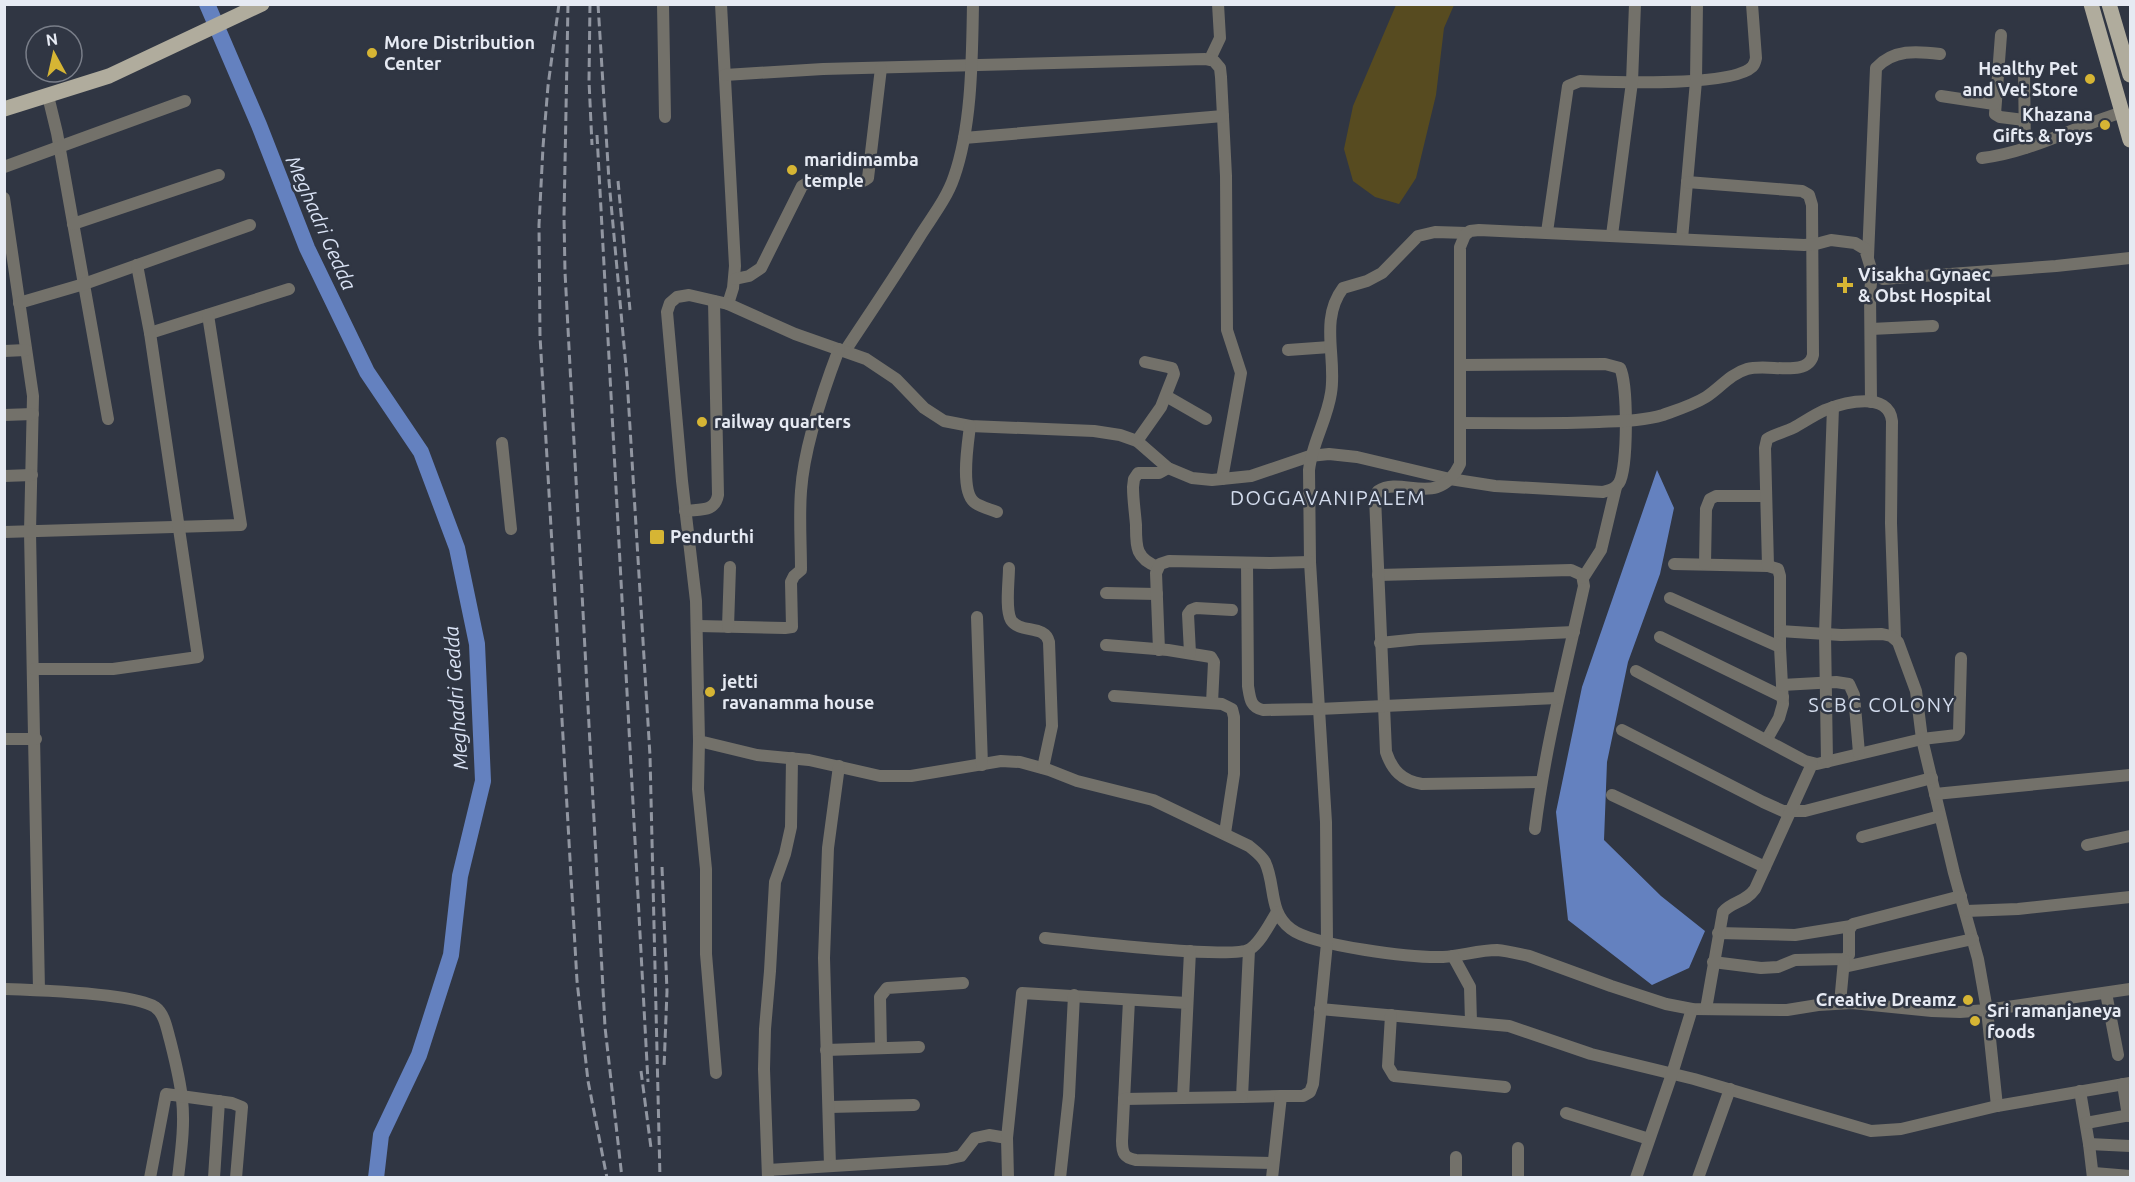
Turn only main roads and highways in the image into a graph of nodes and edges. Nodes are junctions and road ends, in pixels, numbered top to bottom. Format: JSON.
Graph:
{"nodes":[{"id":1,"x":262,"y":4,"type":"edge"},
{"id":2,"x":2091,"y":4,"type":"edge"},
{"id":3,"x":2100,"y":4,"type":"edge"},
{"id":4,"x":2109,"y":4,"type":"edge"},
{"id":5,"x":2130,"y":75,"type":"edge"},
{"id":6,"x":4,"y":109,"type":"edge"},
{"id":7,"x":2127,"y":110,"type":"edge"},
{"id":8,"x":2130,"y":140,"type":"edge"}],
"edges":[{"from":1,"to":6,"type":"main road"},
{"from":2,"to":7,"type":"main road"},
{"from":3,"to":7,"type":"main road"},
{"from":4,"to":5,"type":"main road"},
{"from":7,"to":8,"type":"main road"}]}
